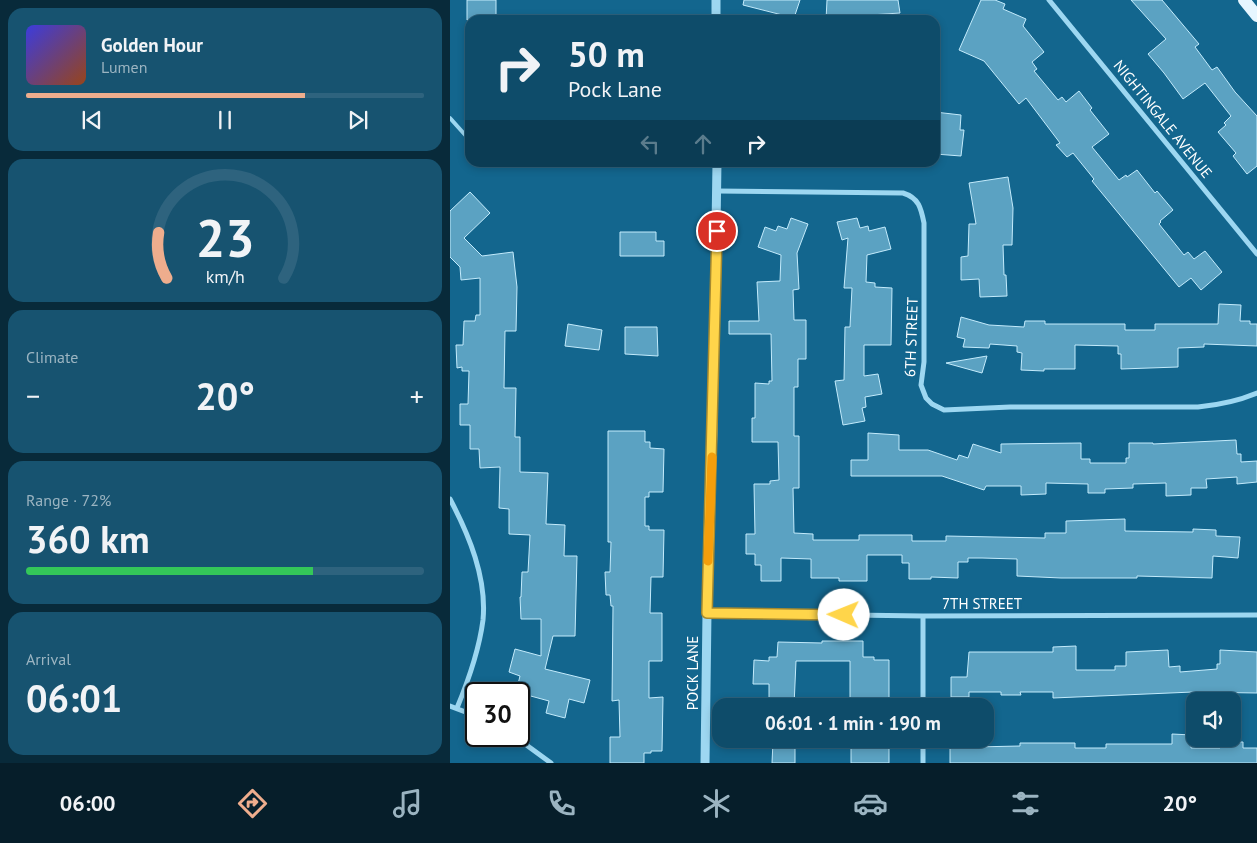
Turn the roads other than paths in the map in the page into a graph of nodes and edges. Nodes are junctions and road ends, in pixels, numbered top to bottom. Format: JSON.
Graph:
{"nodes":[{"id":1,"x":716,"y":0,"type":"edge"},
{"id":2,"x":1049,"y":0,"type":"edge"},
{"id":3,"x":1244,"y":0,"type":"edge"},
{"id":4,"x":716,"y":15,"type":"edge"},
{"id":5,"x":1257,"y":16,"type":"edge"},
{"id":6,"x":450,"y":118,"type":"edge"},
{"id":7,"x":465,"y":135,"type":"edge"},
{"id":8,"x":717,"y":167,"type":"edge"},
{"id":9,"x":718,"y":191,"type":"junction"},
{"id":10,"x":1257,"y":254,"type":"edge"},
{"id":11,"x":1257,"y":393,"type":"edge"},
{"id":12,"x":450,"y":499,"type":"edge"},
{"id":13,"x":707,"y":613,"type":"junction"},
{"id":14,"x":1257,"y":615,"type":"edge"},
{"id":15,"x":923,"y":616,"type":"junction"},
{"id":16,"x":923,"y":698,"type":"edge"},
{"id":17,"x":450,"y":706,"type":"edge"},
{"id":18,"x":457,"y":708,"type":"junction"},
{"id":19,"x":465,"y":711,"type":"edge"},
{"id":20,"x":529,"y":747,"type":"edge"},
{"id":21,"x":923,"y":748,"type":"edge"},
{"id":22,"x":551,"y":763,"type":"edge"},
{"id":23,"x":705,"y":763,"type":"edge"},
{"id":24,"x":923,"y":763,"type":"edge"}],
"edges":[{"from":1,"to":4,"type":"street"},
{"from":2,"to":10,"type":"street","name":"NIGHTINGALE AVENUE"},
{"from":3,"to":5,"type":"main road"},
{"from":6,"to":7,"type":"lane"},
{"from":8,"to":9,"type":"street","name":"POCK LANE"},
{"from":9,"to":11,"type":"street","name":"6TH STREET"},
{"from":9,"to":13,"type":"street","name":"POCK LANE"},
{"from":12,"to":18,"type":"street"},
{"from":13,"to":15,"type":"street","name":"7TH STREET"},
{"from":13,"to":23,"type":"street","name":"POCK LANE"},
{"from":14,"to":15,"type":"street","name":"7TH STREET"},
{"from":15,"to":16,"type":"street"},
{"from":17,"to":18,"type":"street"},
{"from":18,"to":19,"type":"street"},
{"from":20,"to":22,"type":"street"},
{"from":21,"to":24,"type":"street"}]}
